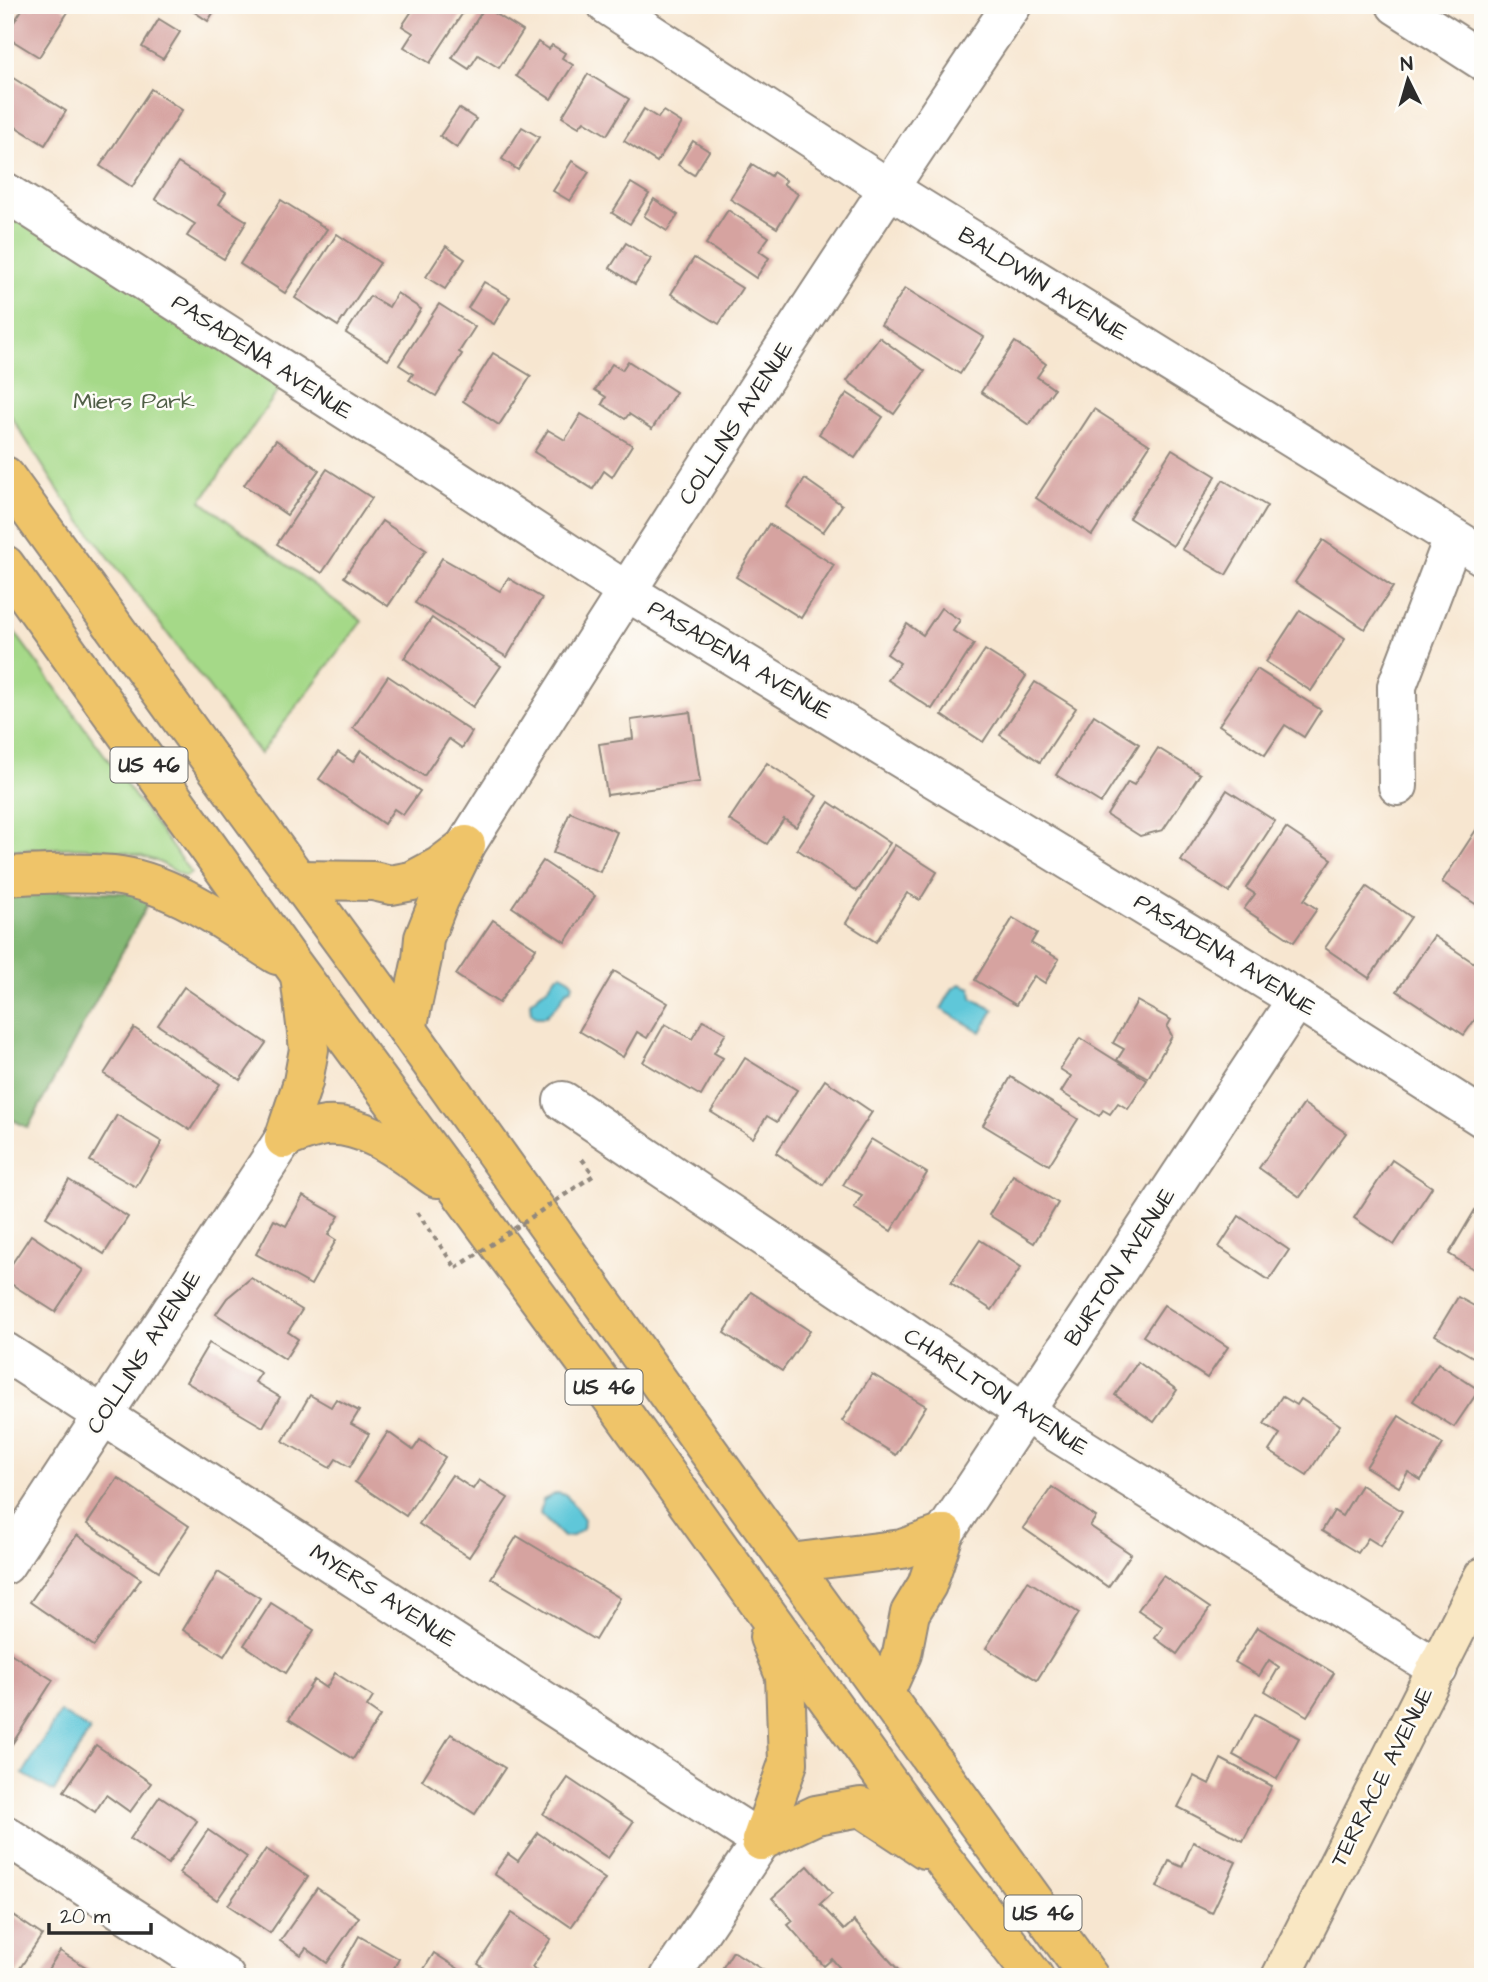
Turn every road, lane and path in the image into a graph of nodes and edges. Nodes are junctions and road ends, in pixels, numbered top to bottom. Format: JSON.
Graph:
{"nodes":[{"id":1,"x":607,"y":5,"type":"edge"},
{"id":2,"x":1012,"y":5,"type":"edge"},
{"id":3,"x":1413,"y":11,"type":"edge"},
{"id":4,"x":1483,"y":61,"type":"edge"},
{"id":5,"x":888,"y":188,"type":"junction"},
{"id":6,"x":5,"y":191,"type":"edge"},
{"id":7,"x":5,"y":476,"type":"edge"},
{"id":8,"x":1468,"y":548,"type":"edge"},
{"id":9,"x":5,"y":565,"type":"edge"},
{"id":10,"x":626,"y":591,"type":"junction"},
{"id":11,"x":1398,"y":786,"type":"dead end"},
{"id":12,"x":466,"y":845,"type":"junction"},
{"id":13,"x":5,"y":876,"type":"edge"},
{"id":14,"x":298,"y":880,"type":"junction"},
{"id":15,"x":297,"y":970,"type":"junction"},
{"id":16,"x":1297,"y":999,"type":"junction"},
{"id":17,"x":408,"y":1029,"type":"junction"},
{"id":18,"x":563,"y":1101,"type":"dead end"},
{"id":19,"x":1483,"y":1118,"type":"edge"},
{"id":20,"x":284,"y":1139,"type":"junction"},
{"id":21,"x":594,"y":1175,"type":"dead end"},
{"id":22,"x":458,"y":1192,"type":"junction"},
{"id":23,"x":417,"y":1212,"type":"dead end"},
{"id":24,"x":5,"y":1352,"type":"edge"},
{"id":25,"x":1024,"y":1412,"type":"junction"},
{"id":26,"x":103,"y":1415,"type":"junction"},
{"id":27,"x":944,"y":1534,"type":"junction"},
{"id":28,"x":790,"y":1563,"type":"junction"},
{"id":29,"x":5,"y":1565,"type":"edge"},
{"id":30,"x":1483,"y":1577,"type":"edge"},
{"id":31,"x":746,"y":1584,"type":"junction"},
{"id":32,"x":1438,"y":1669,"type":"junction"},
{"id":33,"x":884,"y":1693,"type":"junction"},
{"id":34,"x":5,"y":1835,"type":"edge"},
{"id":35,"x":761,"y":1841,"type":"junction"},
{"id":36,"x":945,"y":1862,"type":"junction"},
{"id":37,"x":225,"y":1977,"type":"edge"},
{"id":38,"x":670,"y":1977,"type":"edge"},
{"id":39,"x":1034,"y":1977,"type":"edge"},
{"id":40,"x":1089,"y":1977,"type":"edge"},
{"id":41,"x":1281,"y":1977,"type":"edge"}],
"edges":[{"from":1,"to":5,"type":"street","name":"BALDWIN AVENUE"},
{"from":2,"to":5,"type":"street","name":"COLLINS AVENUE"},
{"from":3,"to":4,"type":"street"},
{"from":5,"to":8,"type":"street","name":"BALDWIN AVENUE"},
{"from":5,"to":10,"type":"street","name":"COLLINS AVENUE"},
{"from":6,"to":10,"type":"street","name":"PASADENA AVENUE"},
{"from":7,"to":14,"type":"highway","number":"US 46"},
{"from":8,"to":11,"type":"street"},
{"from":9,"to":15,"type":"highway","number":"US 46"},
{"from":10,"to":12,"type":"street","name":"COLLINS AVENUE"},
{"from":10,"to":16,"type":"street","name":"PASADENA AVENUE"},
{"from":12,"to":14,"type":"highway"},
{"from":12,"to":17,"type":"highway"},
{"from":13,"to":15,"type":"highway"},
{"from":14,"to":17,"type":"highway","number":"US 46"},
{"from":15,"to":20,"type":"highway"},
{"from":15,"to":22,"type":"highway","number":"US 46"},
{"from":16,"to":19,"type":"street","name":"PASADENA AVENUE"},
{"from":16,"to":25,"type":"street","name":"BURTON AVENUE"},
{"from":17,"to":28,"type":"highway","number":"US 46"},
{"from":18,"to":25,"type":"street","name":"CHARLTON AVENUE"},
{"from":20,"to":22,"type":"highway"},
{"from":20,"to":26,"type":"street","name":"COLLINS AVENUE"},
{"from":21,"to":23,"type":"path","bridge":true},
{"from":22,"to":31,"type":"highway","number":"US 46"},
{"from":24,"to":26,"type":"street","name":"MYERS AVENUE"},
{"from":25,"to":27,"type":"street","name":"BURTON AVENUE"},
{"from":25,"to":32,"type":"street","name":"CHARLTON AVENUE"},
{"from":26,"to":29,"type":"street","name":"COLLINS AVENUE"},
{"from":26,"to":35,"type":"street","name":"MYERS AVENUE"},
{"from":27,"to":28,"type":"highway"},
{"from":27,"to":33,"type":"highway"},
{"from":28,"to":33,"type":"highway","number":"US 46"},
{"from":30,"to":32,"type":"main road","name":"TERRACE AVENUE"},
{"from":31,"to":35,"type":"highway"},
{"from":31,"to":36,"type":"highway","number":"US 46"},
{"from":32,"to":41,"type":"main road","name":"TERRACE AVENUE"},
{"from":33,"to":40,"type":"highway","number":"US 46"},
{"from":34,"to":37,"type":"street"},
{"from":35,"to":36,"type":"highway"},
{"from":35,"to":38,"type":"street"},
{"from":36,"to":39,"type":"highway","number":"US 46"}]}
